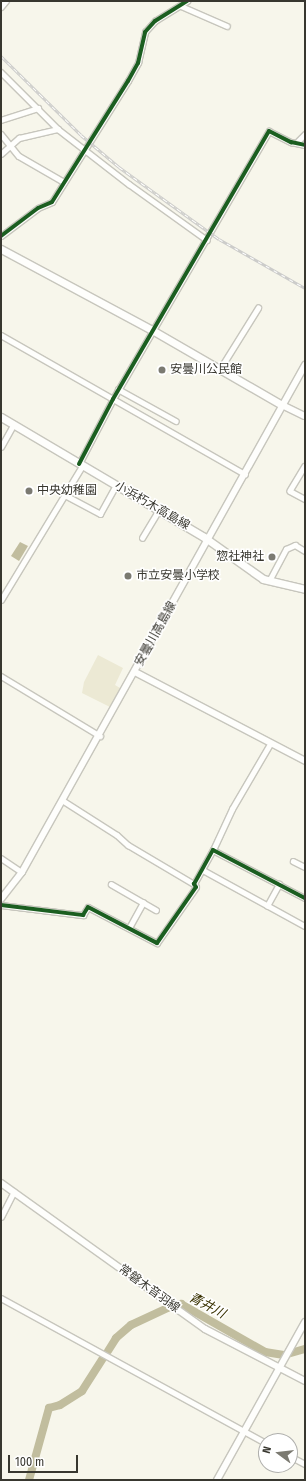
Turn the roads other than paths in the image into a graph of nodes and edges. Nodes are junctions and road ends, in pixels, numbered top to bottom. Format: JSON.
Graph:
{"nodes":[{"id":1,"x":6,"y":1,"type":"edge"},
{"id":2,"x":176,"y":1,"type":"edge"},
{"id":3,"x":187,"y":1,"type":"edge"},
{"id":4,"x":180,"y":6,"type":"junction"},
{"id":5,"x":1,"y":7,"type":"edge"},
{"id":6,"x":227,"y":26,"type":"dead end"},
{"id":7,"x":1,"y":72,"type":"edge"},
{"id":8,"x":38,"y":108,"type":"junction"},
{"id":9,"x":1,"y":120,"type":"edge"},
{"id":10,"x":58,"y":129,"type":"junction"},
{"id":11,"x":1,"y":134,"type":"edge"},
{"id":12,"x":305,"y":134,"type":"edge"},
{"id":13,"x":298,"y":142,"type":"junction"},
{"id":14,"x":8,"y":145,"type":"junction"},
{"id":15,"x":305,"y":145,"type":"edge"},
{"id":16,"x":84,"y":149,"type":"junction"},
{"id":17,"x":1,"y":154,"type":"edge"},
{"id":18,"x":64,"y":182,"type":"junction"},
{"id":19,"x":1,"y":236,"type":"edge"},
{"id":20,"x":207,"y":240,"type":"junction"},
{"id":21,"x":1,"y":249,"type":"edge"},
{"id":22,"x":258,"y":308,"type":"dead end"},
{"id":23,"x":152,"y":330,"type":"junction"},
{"id":24,"x":1,"y":335,"type":"edge"},
{"id":25,"x":305,"y":365,"type":"edge"},
{"id":26,"x":220,"y":369,"type":"junction"},
{"id":27,"x":118,"y":389,"type":"junction"},
{"id":28,"x":113,"y":399,"type":"junction"},
{"id":29,"x":282,"y":405,"type":"junction"},
{"id":30,"x":305,"y":416,"type":"edge"},
{"id":31,"x":1,"y":417,"type":"edge"},
{"id":32,"x":176,"y":421,"type":"dead end"},
{"id":33,"x":14,"y":424,"type":"junction"},
{"id":34,"x":1,"y":447,"type":"edge"},
{"id":35,"x":81,"y":465,"type":"junction"},
{"id":36,"x":305,"y":466,"type":"edge"},
{"id":37,"x":244,"y":474,"type":"junction"},
{"id":38,"x":116,"y":485,"type":"junction"},
{"id":39,"x":65,"y":495,"type":"junction"},
{"id":40,"x":305,"y":499,"type":"edge"},
{"id":41,"x":158,"y":511,"type":"junction"},
{"id":42,"x":142,"y":538,"type":"dead end"},
{"id":43,"x":209,"y":540,"type":"junction"},
{"id":44,"x":305,"y":551,"type":"edge"},
{"id":45,"x":269,"y":581,"type":"junction"},
{"id":46,"x":305,"y":589,"type":"edge"},
{"id":47,"x":1,"y":600,"type":"edge"},
{"id":48,"x":135,"y":672,"type":"junction"},
{"id":49,"x":1,"y":676,"type":"edge"},
{"id":50,"x":100,"y":736,"type":"junction"},
{"id":51,"x":270,"y":744,"type":"junction"},
{"id":52,"x":305,"y":761,"type":"edge"},
{"id":53,"x":62,"y":800,"type":"junction"},
{"id":54,"x":214,"y":850,"type":"junction"},
{"id":55,"x":1,"y":858,"type":"edge"},
{"id":56,"x":293,"y":861,"type":"dead end"},
{"id":57,"x":305,"y":867,"type":"edge"},
{"id":58,"x":203,"y":870,"type":"junction"},
{"id":59,"x":22,"y":872,"type":"junction"},
{"id":60,"x":111,"y":884,"type":"dead end"},
{"id":61,"x":194,"y":884,"type":"junction"},
{"id":62,"x":279,"y":884,"type":"junction"},
{"id":63,"x":305,"y":898,"type":"edge"},
{"id":64,"x":1,"y":899,"type":"edge"},
{"id":65,"x":143,"y":903,"type":"junction"},
{"id":66,"x":1,"y":905,"type":"edge"},
{"id":67,"x":267,"y":906,"type":"junction"},
{"id":68,"x":156,"y":910,"type":"dead end"},
{"id":69,"x":305,"y":926,"type":"edge"},
{"id":70,"x":129,"y":928,"type":"junction"},
{"id":71,"x":1,"y":1183,"type":"edge"},
{"id":72,"x":14,"y":1192,"type":"junction"},
{"id":73,"x":1,"y":1217,"type":"edge"},
{"id":74,"x":1,"y":1298,"type":"edge"},
{"id":75,"x":305,"y":1322,"type":"edge"},
{"id":76,"x":280,"y":1368,"type":"junction"},
{"id":77,"x":305,"y":1381,"type":"edge"},
{"id":78,"x":245,"y":1431,"type":"junction"},
{"id":79,"x":258,"y":1438,"type":"edge"},
{"id":80,"x":217,"y":1480,"type":"edge"}],
"edges":[{"from":1,"to":5,"type":"main road"},
{"from":2,"to":4,"type":"street"},
{"from":3,"to":4,"type":"street"},
{"from":4,"to":6,"type":"street"},
{"from":4,"to":16,"type":"street"},
{"from":7,"to":8,"type":"street"},
{"from":8,"to":9,"type":"street"},
{"from":8,"to":10,"type":"street"},
{"from":10,"to":14,"type":"street"},
{"from":10,"to":16,"type":"street"},
{"from":11,"to":14,"type":"street"},
{"from":12,"to":13,"type":"street"},
{"from":13,"to":15,"type":"street"},
{"from":13,"to":20,"type":"street"},
{"from":14,"to":17,"type":"street"},
{"from":14,"to":18,"type":"street"},
{"from":16,"to":18,"type":"street"},
{"from":16,"to":20,"type":"street"},
{"from":18,"to":19,"type":"street"},
{"from":20,"to":23,"type":"street"},
{"from":21,"to":23,"type":"main road"},
{"from":22,"to":26,"type":"street"},
{"from":23,"to":26,"type":"main road"},
{"from":23,"to":27,"type":"street"},
{"from":24,"to":28,"type":"street"},
{"from":25,"to":29,"type":"main road","name":"安曇川高島線"},
{"from":26,"to":29,"type":"main road"},
{"from":27,"to":28,"type":"street"},
{"from":27,"to":32,"type":"street"},
{"from":28,"to":35,"type":"street"},
{"from":28,"to":37,"type":"street"},
{"from":29,"to":30,"type":"main road"},
{"from":29,"to":37,"type":"main road","name":"安曇川高島線"},
{"from":31,"to":33,"type":"main road","name":"小浜朽木高島線"},
{"from":33,"to":34,"type":"street"},
{"from":33,"to":35,"type":"main road","name":"小浜朽木高島線"},
{"from":35,"to":38,"type":"main road","name":"小浜朽木高島線"},
{"from":35,"to":39,"type":"street"},
{"from":36,"to":40,"type":"street"},
{"from":37,"to":43,"type":"main road","name":"安曇川高島線"},
{"from":38,"to":39,"type":"street"},
{"from":38,"to":41,"type":"main road","name":"小浜朽木高島線"},
{"from":39,"to":47,"type":"street"},
{"from":41,"to":42,"type":"street"},
{"from":41,"to":43,"type":"main road","name":"小浜朽木高島線"},
{"from":43,"to":45,"type":"main road","name":"小浜朽木高島線"},
{"from":43,"to":48,"type":"main road","name":"安曇川高島線"},
{"from":44,"to":45,"type":"street"},
{"from":45,"to":46,"type":"main road","name":"小浜朽木高島線"},
{"from":48,"to":50,"type":"main road","name":"安曇川高島線"},
{"from":48,"to":51,"type":"main road"},
{"from":49,"to":50,"type":"street"},
{"from":50,"to":53,"type":"main road","name":"安曇川高島線"},
{"from":51,"to":52,"type":"main road"},
{"from":51,"to":54,"type":"street"},
{"from":53,"to":59,"type":"main road","name":"安曇川高島線"},
{"from":53,"to":61,"type":"street"},
{"from":54,"to":58,"type":"street"},
{"from":54,"to":62,"type":"street"},
{"from":55,"to":59,"type":"street"},
{"from":56,"to":57,"type":"street"},
{"from":58,"to":61,"type":"street"},
{"from":58,"to":67,"type":"street"},
{"from":59,"to":64,"type":"main road","name":"安曇川高島線"},
{"from":60,"to":65,"type":"street"},
{"from":61,"to":70,"type":"street"},
{"from":62,"to":63,"type":"street"},
{"from":62,"to":67,"type":"street"},
{"from":65,"to":68,"type":"street"},
{"from":65,"to":70,"type":"street"},
{"from":66,"to":70,"type":"street"},
{"from":67,"to":69,"type":"street"},
{"from":71,"to":72,"type":"main road","name":"常磐木音羽線"},
{"from":72,"to":73,"type":"street"},
{"from":72,"to":76,"type":"main road","name":"常磐木音羽線"},
{"from":74,"to":78,"type":"street"},
{"from":75,"to":76,"type":"main road"},
{"from":76,"to":77,"type":"main road","name":"常磐木音羽線"},
{"from":76,"to":78,"type":"main road"},
{"from":78,"to":79,"type":"street"},
{"from":78,"to":80,"type":"main road"}]}
